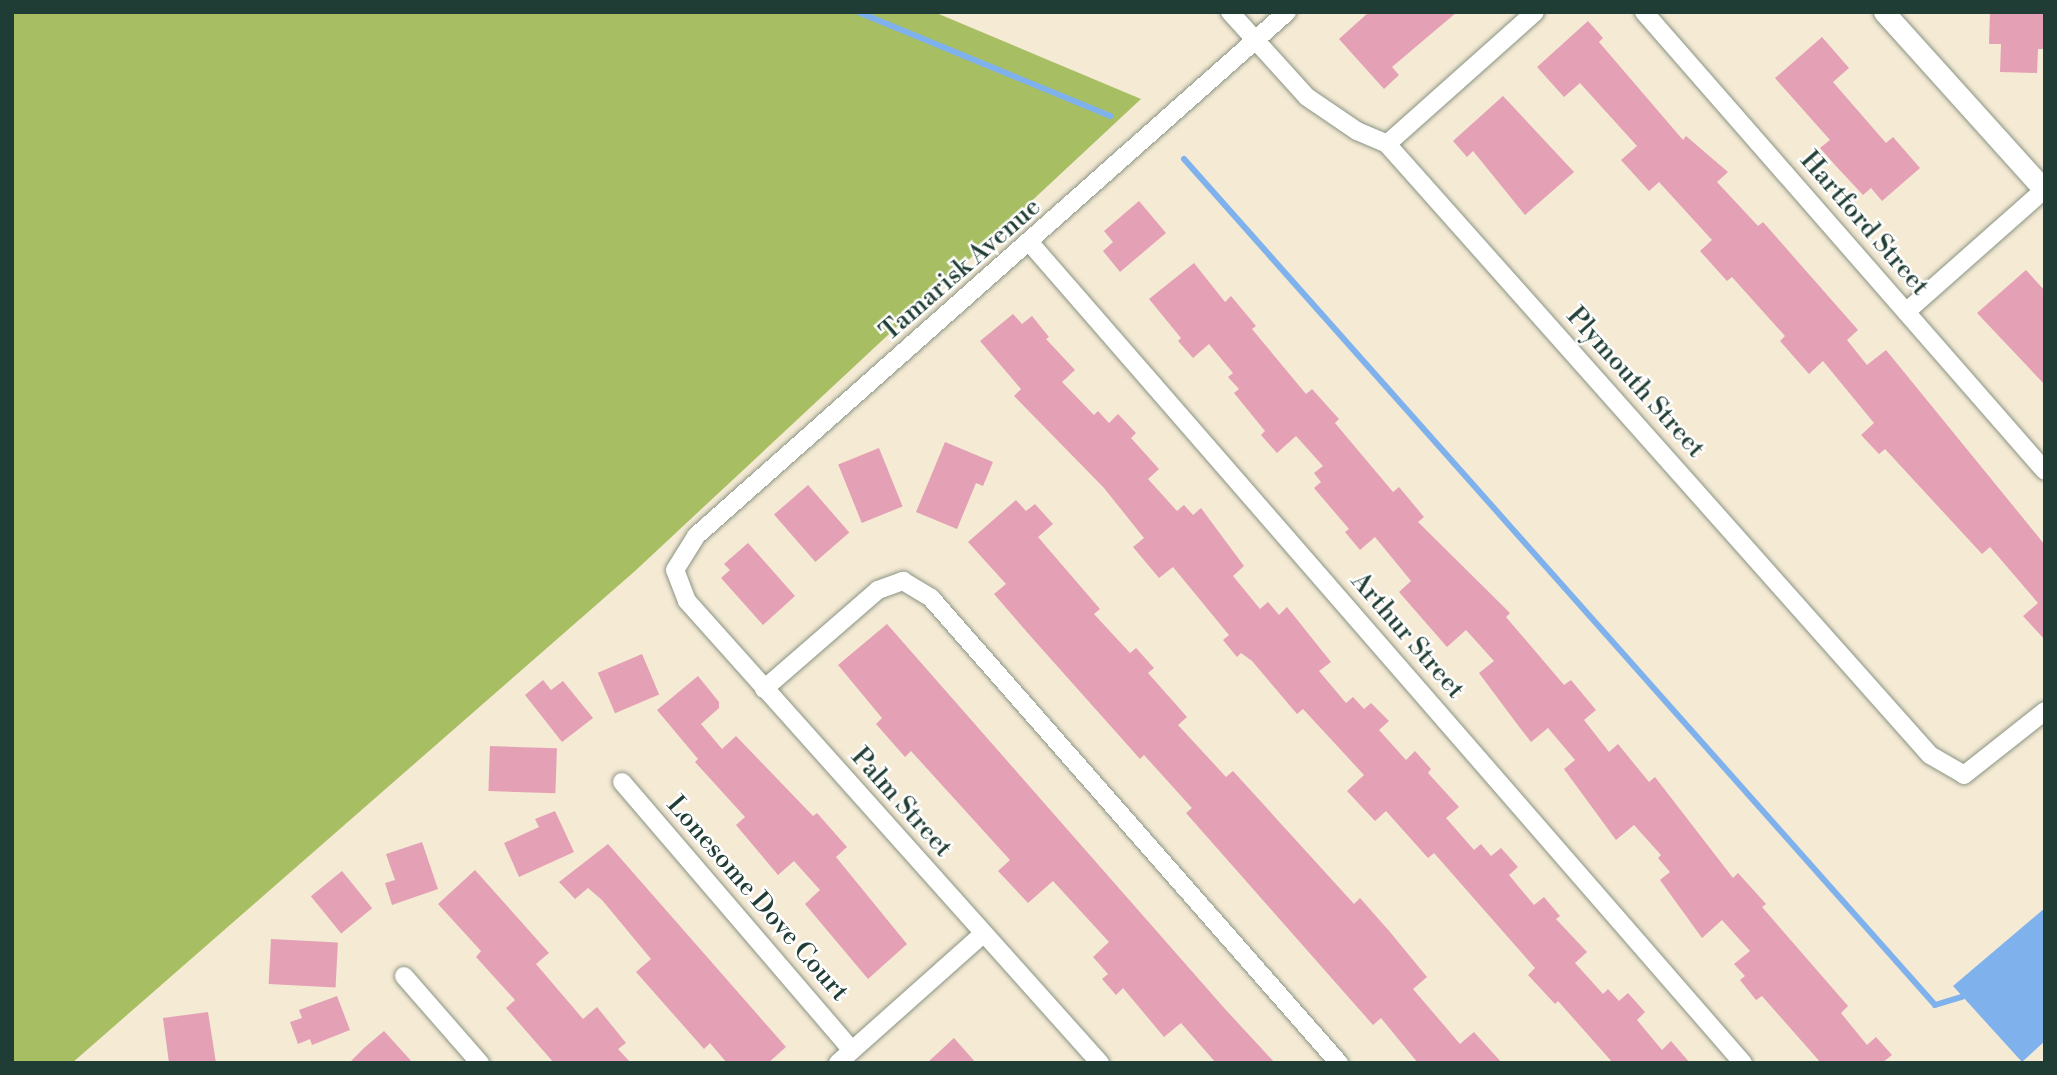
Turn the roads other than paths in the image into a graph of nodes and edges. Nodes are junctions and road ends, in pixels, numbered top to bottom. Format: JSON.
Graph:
{"nodes":[{"id":1,"x":1230,"y":12,"type":"edge"},
{"id":2,"x":1287,"y":12,"type":"edge"},
{"id":3,"x":1535,"y":12,"type":"edge"},
{"id":4,"x":1644,"y":12,"type":"edge"},
{"id":5,"x":1884,"y":12,"type":"edge"},
{"id":6,"x":1256,"y":40,"type":"junction"},
{"id":7,"x":1387,"y":144,"type":"junction"},
{"id":8,"x":2044,"y":191,"type":"edge"},
{"id":9,"x":1031,"y":244,"type":"junction"},
{"id":10,"x":1906,"y":312,"type":"junction"},
{"id":11,"x":2045,"y":471,"type":"edge"},
{"id":12,"x":675,"y":570,"type":"joint"},
{"id":13,"x":764,"y":689,"type":"junction"},
{"id":14,"x":2045,"y":711,"type":"edge"},
{"id":15,"x":622,"y":782,"type":"dead end"},
{"id":16,"x":983,"y":933,"type":"junction"},
{"id":17,"x":404,"y":976,"type":"dead end"},
{"id":18,"x":852,"y":1050,"type":"junction"},
{"id":19,"x":480,"y":1063,"type":"edge"},
{"id":20,"x":838,"y":1063,"type":"edge"},
{"id":21,"x":1100,"y":1063,"type":"edge"},
{"id":22,"x":1339,"y":1063,"type":"edge"},
{"id":23,"x":1743,"y":1063,"type":"edge"}],
"edges":[{"from":1,"to":6,"type":"street","name":"Plymouth Street"},
{"from":2,"to":6,"type":"street","name":"Tamarisk Avenue"},
{"from":3,"to":7,"type":"street"},
{"from":4,"to":10,"type":"street","name":"Hartford Street"},
{"from":5,"to":8,"type":"street"},
{"from":6,"to":7,"type":"street","name":"Plymouth Street"},
{"from":6,"to":9,"type":"street","name":"Tamarisk Avenue"},
{"from":7,"to":14,"type":"street","name":"Plymouth Street"},
{"from":8,"to":10,"type":"street"},
{"from":9,"to":12,"type":"street","name":"Tamarisk Avenue"},
{"from":9,"to":23,"type":"street","name":"Arthur Street"},
{"from":10,"to":11,"type":"street","name":"Hartford Street"},
{"from":12,"to":13,"type":"street","name":"Palm Street"},
{"from":13,"to":16,"type":"street","name":"Palm Street"},
{"from":13,"to":22,"type":"street"},
{"from":15,"to":18,"type":"street","name":"Lonesome Dove Court"},
{"from":16,"to":18,"type":"street"},
{"from":16,"to":21,"type":"street","name":"Palm Street"},
{"from":17,"to":19,"type":"street"},
{"from":18,"to":20,"type":"street"}]}
